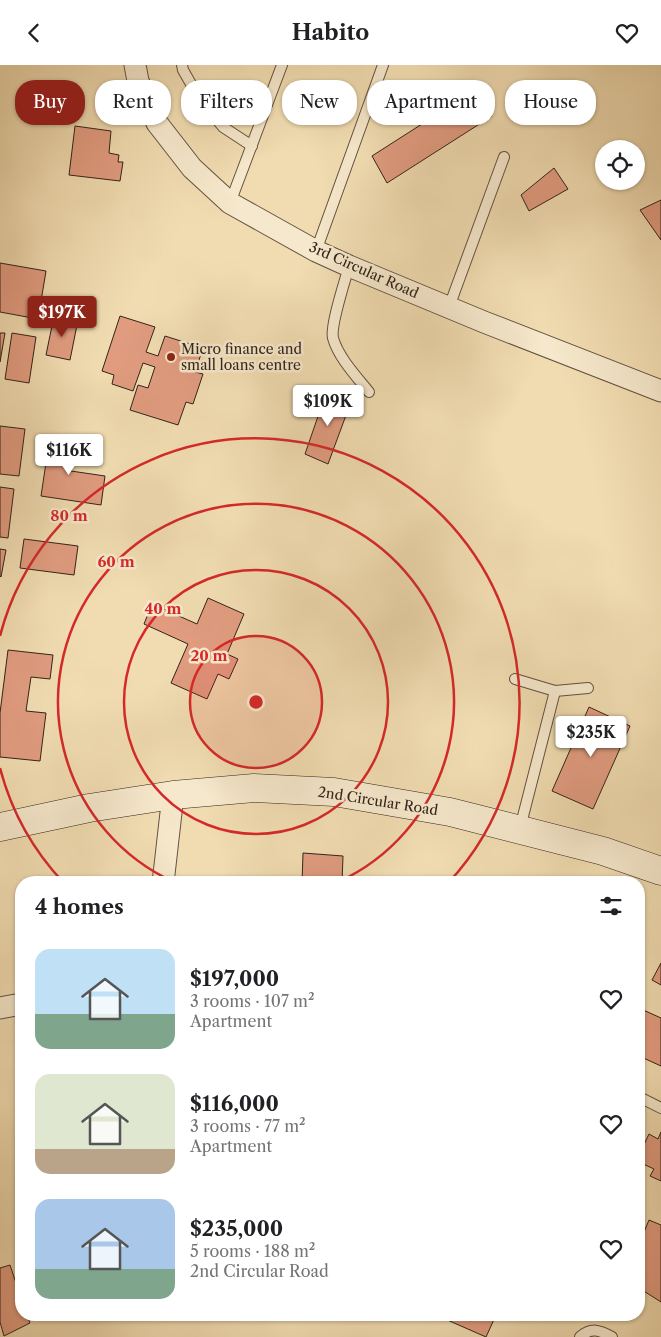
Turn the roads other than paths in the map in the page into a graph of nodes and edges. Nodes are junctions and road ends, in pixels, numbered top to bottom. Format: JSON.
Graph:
{"nodes":[{"id":1,"x":134,"y":65,"type":"edge"},
{"id":2,"x":182,"y":65,"type":"edge"},
{"id":3,"x":282,"y":65,"type":"edge"},
{"id":4,"x":383,"y":65,"type":"edge"},
{"id":5,"x":252,"y":146,"type":"junction"},
{"id":6,"x":504,"y":157,"type":"dead end"},
{"id":7,"x":230,"y":203,"type":"junction"},
{"id":8,"x":316,"y":251,"type":"junction"},
{"id":9,"x":349,"y":266,"type":"junction"},
{"id":10,"x":449,"y":307,"type":"junction"},
{"id":11,"x":661,"y":391,"type":"edge"},
{"id":12,"x":369,"y":393,"type":"dead end"},
{"id":13,"x":515,"y":679,"type":"dead end"},
{"id":14,"x":588,"y":688,"type":"dead end"},
{"id":15,"x":555,"y":691,"type":"junction"},
{"id":16,"x":173,"y":795,"type":"junction"},
{"id":17,"x":0,"y":827,"type":"edge"},
{"id":18,"x":520,"y":829,"type":"junction"},
{"id":19,"x":661,"y":871,"type":"edge"},
{"id":20,"x":165,"y":876,"type":"edge"},
{"id":21,"x":15,"y":1005,"type":"edge"},
{"id":22,"x":0,"y":1008,"type":"edge"},
{"id":23,"x":645,"y":1100,"type":"edge"},
{"id":24,"x":661,"y":1108,"type":"edge"},
{"id":25,"x":580,"y":1337,"type":"edge"},
{"id":26,"x":612,"y":1337,"type":"edge"}],
"edges":[{"from":1,"to":7,"type":"street","name":"3rd Circular Road"},
{"from":2,"to":5,"type":"lane"},
{"from":3,"to":5,"type":"lane"},
{"from":4,"to":8,"type":"lane"},
{"from":5,"to":7,"type":"lane"},
{"from":6,"to":10,"type":"lane"},
{"from":7,"to":8,"type":"street","name":"3rd Circular Road"},
{"from":8,"to":9,"type":"street","name":"3rd Circular Road"},
{"from":9,"to":10,"type":"street","name":"3rd Circular Road"},
{"from":9,"to":12,"type":"lane"},
{"from":10,"to":11,"type":"street","name":"3rd Circular Road"},
{"from":13,"to":15,"type":"lane"},
{"from":14,"to":15,"type":"lane"},
{"from":15,"to":18,"type":"lane"},
{"from":16,"to":17,"type":"street","name":"2nd Circular Road"},
{"from":16,"to":18,"type":"street","name":"2nd Circular Road"},
{"from":16,"to":20,"type":"street"},
{"from":18,"to":19,"type":"street","name":"2nd Circular Road"},
{"from":21,"to":22,"type":"street"},
{"from":23,"to":24,"type":"lane"},
{"from":25,"to":26,"type":"lane"}]}
